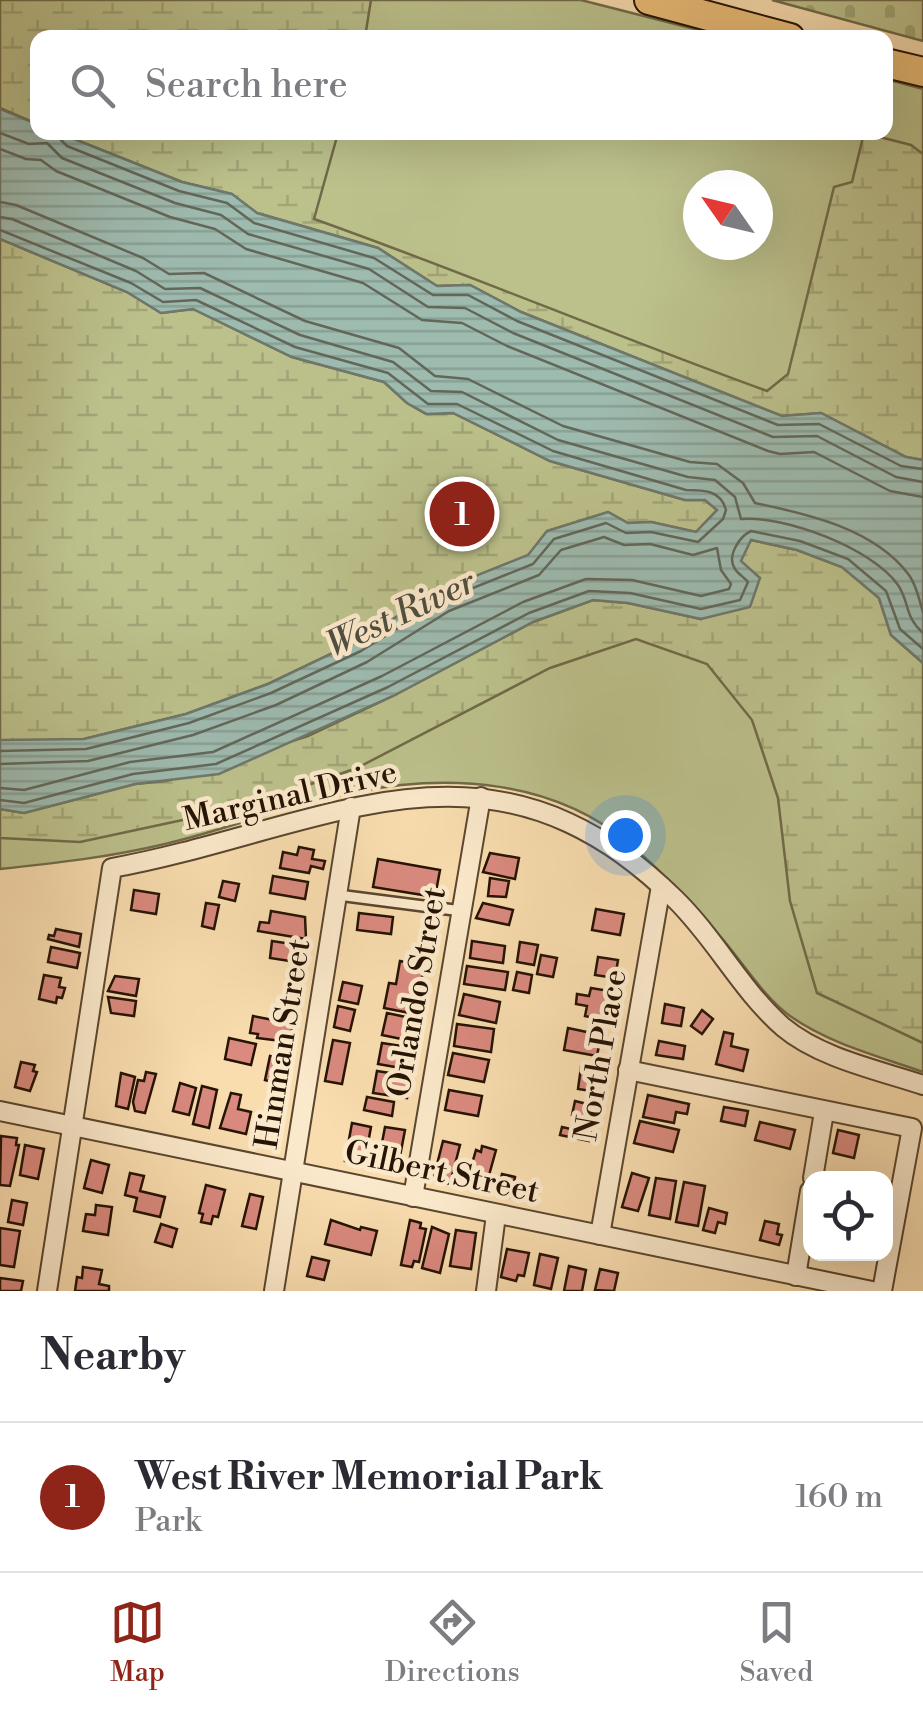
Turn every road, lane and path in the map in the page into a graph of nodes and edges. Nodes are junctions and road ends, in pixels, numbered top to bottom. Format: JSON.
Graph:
{"nodes":[{"id":1,"x":649,"y":0,"type":"edge"},
{"id":2,"x":760,"y":30,"type":"edge"},
{"id":3,"x":893,"y":65,"type":"edge"},
{"id":4,"x":923,"y":72,"type":"edge"},
{"id":5,"x":481,"y":797,"type":"junction"},
{"id":6,"x":351,"y":807,"type":"junction"},
{"id":7,"x":661,"y":886,"type":"junction"},
{"id":8,"x":338,"y":895,"type":"junction"},
{"id":9,"x":462,"y":912,"type":"junction"},
{"id":10,"x":628,"y":1070,"type":"junction"},
{"id":11,"x":923,"y":1086,"type":"edge"},
{"id":12,"x":0,"y":1111,"type":"edge"},
{"id":13,"x":824,"y":1112,"type":"junction"},
{"id":14,"x":71,"y":1126,"type":"junction"},
{"id":15,"x":814,"y":1171,"type":"edge"},
{"id":16,"x":292,"y":1172,"type":"junction"},
{"id":17,"x":413,"y":1197,"type":"junction"},
{"id":18,"x":496,"y":1215,"type":"junction"},
{"id":19,"x":803,"y":1234,"type":"edge"},
{"id":20,"x":600,"y":1235,"type":"junction"},
{"id":21,"x":796,"y":1276,"type":"junction"},
{"id":22,"x":47,"y":1291,"type":"edge"},
{"id":23,"x":274,"y":1291,"type":"edge"},
{"id":24,"x":486,"y":1291,"type":"edge"},
{"id":25,"x":872,"y":1291,"type":"edge"},
{"id":26,"x":882,"y":1291,"type":"edge"}],
"edges":[{"from":1,"to":2,"type":"main road"},
{"from":3,"to":4,"type":"main road"},
{"from":5,"to":6,"type":"street","name":"Marginal Drive"},
{"from":5,"to":7,"type":"street","name":"Marginal Drive"},
{"from":5,"to":9,"type":"street","name":"Orlando Street"},
{"from":6,"to":8,"type":"street","name":"Hinman Street"},
{"from":6,"to":14,"type":"street","name":"Marginal Drive"},
{"from":7,"to":10,"type":"street","name":"North Place"},
{"from":7,"to":11,"type":"street","name":"Marginal Drive"},
{"from":8,"to":9,"type":"lane"},
{"from":8,"to":16,"type":"street","name":"Hinman Street"},
{"from":9,"to":17,"type":"street","name":"Orlando Street"},
{"from":10,"to":13,"type":"street"},
{"from":10,"to":20,"type":"street","name":"North Place"},
{"from":12,"to":14,"type":"street","name":"Gilbert Street"},
{"from":13,"to":15,"type":"street"},
{"from":13,"to":26,"type":"street"},
{"from":14,"to":16,"type":"street","name":"Gilbert Street"},
{"from":14,"to":22,"type":"street"},
{"from":16,"to":17,"type":"street","name":"Gilbert Street"},
{"from":16,"to":23,"type":"street","name":"Hinman Street"},
{"from":17,"to":18,"type":"street","name":"Gilbert Street"},
{"from":18,"to":20,"type":"street","name":"Gilbert Street"},
{"from":18,"to":24,"type":"street"},
{"from":19,"to":21,"type":"street"},
{"from":20,"to":21,"type":"street","name":"Gilbert Street"},
{"from":21,"to":25,"type":"street","name":"Gilbert Street"}]}
